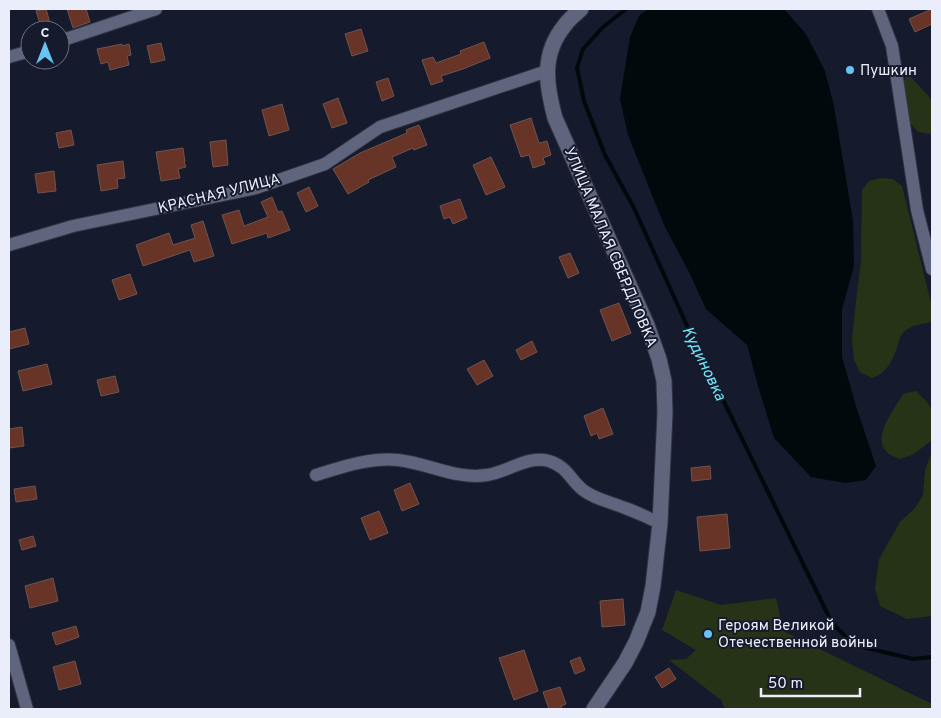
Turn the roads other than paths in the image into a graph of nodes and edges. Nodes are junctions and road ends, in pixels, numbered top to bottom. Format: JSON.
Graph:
{"nodes":[{"id":1,"x":156,"y":9,"type":"edge"},
{"id":2,"x":581,"y":9,"type":"edge"},
{"id":3,"x":878,"y":9,"type":"edge"},
{"id":4,"x":70,"y":38,"type":"edge"},
{"id":5,"x":547,"y":71,"type":"junction"},
{"id":6,"x":9,"y":245,"type":"edge"},
{"id":7,"x":932,"y":269,"type":"edge"},
{"id":8,"x":316,"y":475,"type":"dead end"},
{"id":9,"x":660,"y":523,"type":"junction"},
{"id":10,"x":9,"y":645,"type":"edge"},
{"id":11,"x":27,"y":709,"type":"edge"},
{"id":12,"x":594,"y":709,"type":"edge"}],
"edges":[{"from":1,"to":4,"type":"street"},
{"from":2,"to":5,"type":"main road"},
{"from":3,"to":7,"type":"street"},
{"from":5,"to":6,"type":"street","name":"КРАСНАЯ УЛИЦА"},
{"from":5,"to":9,"type":"main road","name":"УЛИЦА МАЛАЯ СВЕРДЛОВКА"},
{"from":8,"to":9,"type":"street"},
{"from":9,"to":12,"type":"main road","name":"УЛИЦА МАЛАЯ СВЕРДЛОВКА"},
{"from":10,"to":11,"type":"street"}]}
